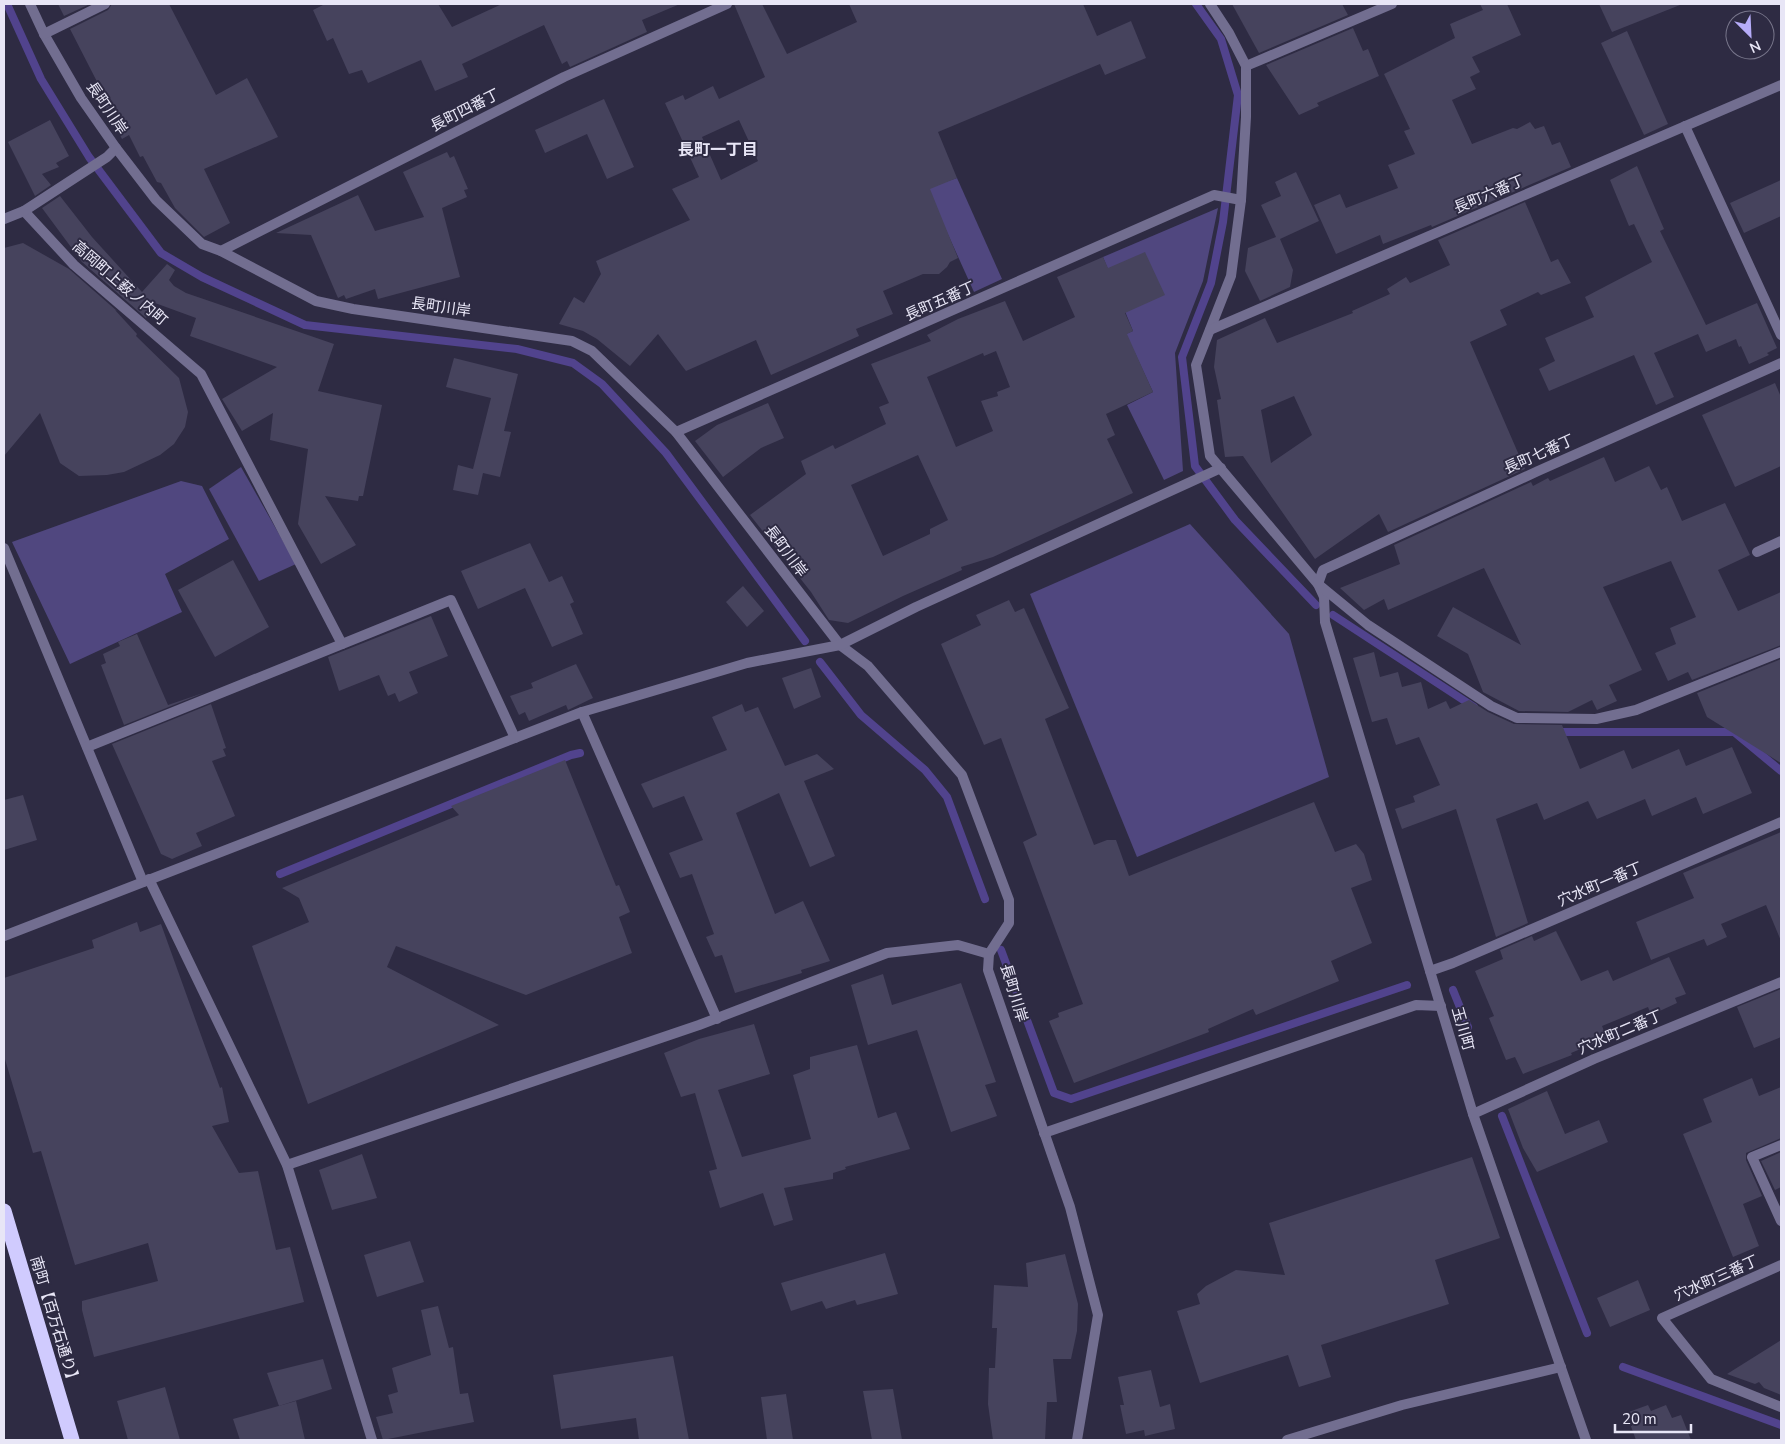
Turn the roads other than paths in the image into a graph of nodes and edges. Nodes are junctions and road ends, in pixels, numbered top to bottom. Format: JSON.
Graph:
{"nodes":[{"id":1,"x":30,"y":4,"type":"edge"},
{"id":2,"x":105,"y":4,"type":"edge"},
{"id":3,"x":727,"y":4,"type":"edge"},
{"id":4,"x":1210,"y":4,"type":"edge"},
{"id":5,"x":1392,"y":4,"type":"edge"},
{"id":6,"x":44,"y":34,"type":"junction"},
{"id":7,"x":1246,"y":66,"type":"junction"},
{"id":8,"x":1781,"y":85,"type":"edge"},
{"id":9,"x":1686,"y":126,"type":"junction"},
{"id":10,"x":116,"y":148,"type":"junction"},
{"id":11,"x":1241,"y":200,"type":"junction"},
{"id":12,"x":24,"y":211,"type":"junction"},
{"id":13,"x":4,"y":219,"type":"edge"},
{"id":14,"x":221,"y":252,"type":"junction"},
{"id":15,"x":1210,"y":330,"type":"junction"},
{"id":16,"x":1781,"y":335,"type":"edge"},
{"id":17,"x":1781,"y":362,"type":"edge"},
{"id":18,"x":676,"y":432,"type":"junction"},
{"id":19,"x":1221,"y":468,"type":"junction"},
{"id":20,"x":1781,"y":541,"type":"edge"},
{"id":21,"x":4,"y":548,"type":"edge"},
{"id":22,"x":1757,"y":552,"type":"dead end"},
{"id":23,"x":1318,"y":584,"type":"junction"},
{"id":24,"x":342,"y":644,"type":"junction"},
{"id":25,"x":840,"y":645,"type":"junction"},
{"id":26,"x":1781,"y":652,"type":"edge"},
{"id":27,"x":582,"y":712,"type":"junction"},
{"id":28,"x":515,"y":738,"type":"junction"},
{"id":29,"x":87,"y":748,"type":"junction"},
{"id":30,"x":1781,"y":822,"type":"edge"},
{"id":31,"x":146,"y":881,"type":"junction"},
{"id":32,"x":4,"y":936,"type":"edge"},
{"id":33,"x":989,"y":954,"type":"junction"},
{"id":34,"x":1430,"y":971,"type":"junction"},
{"id":35,"x":1781,"y":982,"type":"edge"},
{"id":36,"x":1441,"y":1006,"type":"junction"},
{"id":37,"x":717,"y":1019,"type":"junction"},
{"id":38,"x":1473,"y":1114,"type":"junction"},
{"id":39,"x":1044,"y":1133,"type":"junction"},
{"id":40,"x":1781,"y":1145,"type":"edge"},
{"id":41,"x":287,"y":1165,"type":"junction"},
{"id":42,"x":4,"y":1211,"type":"edge"},
{"id":43,"x":1781,"y":1221,"type":"edge"},
{"id":44,"x":1781,"y":1265,"type":"edge"},
{"id":45,"x":1560,"y":1367,"type":"junction"},
{"id":46,"x":1781,"y":1407,"type":"edge"},
{"id":47,"x":72,"y":1440,"type":"edge"},
{"id":48,"x":372,"y":1440,"type":"edge"},
{"id":49,"x":1077,"y":1440,"type":"edge"},
{"id":50,"x":1287,"y":1440,"type":"edge"},
{"id":51,"x":1586,"y":1440,"type":"edge"}],
"edges":[{"from":1,"to":6,"type":"street","name":"長町川岸"},
{"from":2,"to":6,"type":"street"},
{"from":3,"to":14,"type":"street","name":"長町四番丁"},
{"from":4,"to":7,"type":"street"},
{"from":5,"to":7,"type":"street"},
{"from":6,"to":10,"type":"street","name":"長町川岸"},
{"from":7,"to":11,"type":"street"},
{"from":8,"to":9,"type":"street","name":"長町六番丁"},
{"from":9,"to":15,"type":"street","name":"長町六番丁"},
{"from":9,"to":16,"type":"street"},
{"from":10,"to":12,"type":"street"},
{"from":10,"to":14,"type":"street","name":"長町川岸"},
{"from":11,"to":15,"type":"street"},
{"from":11,"to":18,"type":"street","name":"長町五番丁"},
{"from":12,"to":13,"type":"street"},
{"from":12,"to":24,"type":"street","name":"高岡町上薮ノ内町"},
{"from":14,"to":18,"type":"street","name":"長町川岸"},
{"from":15,"to":19,"type":"street"},
{"from":17,"to":23,"type":"street","name":"長町七番丁"},
{"from":18,"to":25,"type":"street","name":"長町川岸"},
{"from":19,"to":23,"type":"street"},
{"from":19,"to":25,"type":"street"},
{"from":20,"to":22,"type":"street"},
{"from":21,"to":29,"type":"street"},
{"from":23,"to":26,"type":"street"},
{"from":23,"to":34,"type":"street","name":"玉川町"},
{"from":24,"to":28,"type":"street"},
{"from":24,"to":29,"type":"street"},
{"from":25,"to":27,"type":"street"},
{"from":25,"to":33,"type":"street","name":"長町川岸"},
{"from":27,"to":28,"type":"street"},
{"from":27,"to":37,"type":"street"},
{"from":28,"to":31,"type":"street"},
{"from":29,"to":31,"type":"street"},
{"from":30,"to":34,"type":"street","name":"穴水町一番丁"},
{"from":31,"to":32,"type":"street"},
{"from":31,"to":41,"type":"street"},
{"from":33,"to":37,"type":"street"},
{"from":33,"to":39,"type":"street","name":"長町川岸"},
{"from":34,"to":36,"type":"street","name":"玉川町"},
{"from":35,"to":38,"type":"street","name":"穴水町二番丁"},
{"from":36,"to":38,"type":"street","name":"玉川町"},
{"from":36,"to":39,"type":"street"},
{"from":37,"to":41,"type":"street"},
{"from":38,"to":45,"type":"street","name":"玉川町"},
{"from":39,"to":49,"type":"street","name":"長町川岸"},
{"from":40,"to":43,"type":"street"},
{"from":41,"to":48,"type":"street"},
{"from":42,"to":47,"type":"highway","name":"南町【百万石通り】"},
{"from":44,"to":46,"type":"street","name":"穴水町三番丁"},
{"from":45,"to":50,"type":"street"},
{"from":45,"to":51,"type":"street","name":"玉川町"}]}
